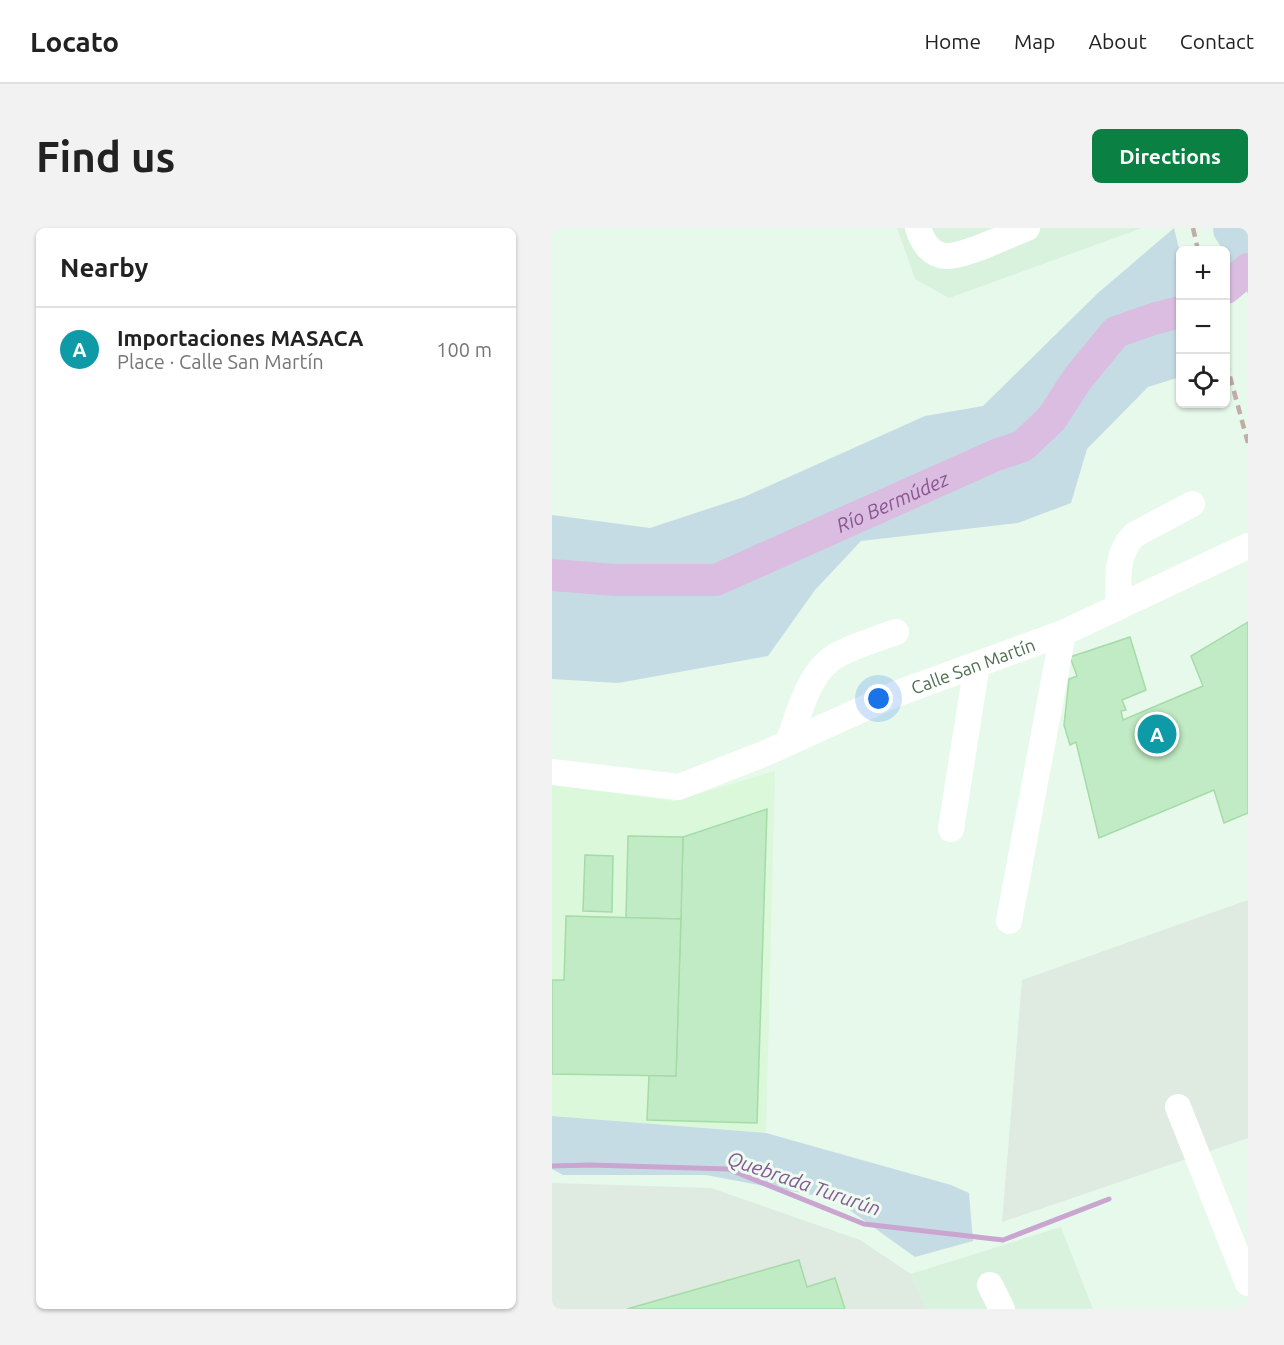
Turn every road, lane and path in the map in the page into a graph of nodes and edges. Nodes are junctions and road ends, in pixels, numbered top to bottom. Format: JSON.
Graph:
{"nodes":[{"id":1,"x":918,"y":228,"type":"edge"},
{"id":2,"x":1027,"y":228,"type":"edge"},
{"id":3,"x":1192,"y":504,"type":"dead end"},
{"id":4,"x":1248,"y":546,"type":"edge"},
{"id":5,"x":1119,"y":607,"type":"junction"},
{"id":6,"x":896,"y":632,"type":"dead end"},
{"id":7,"x":1063,"y":633,"type":"junction"},
{"id":8,"x":977,"y":664,"type":"junction"},
{"id":9,"x":788,"y":742,"type":"junction"},
{"id":10,"x":552,"y":772,"type":"edge"},
{"id":11,"x":951,"y":829,"type":"dead end"},
{"id":12,"x":1009,"y":921,"type":"dead end"},
{"id":13,"x":1178,"y":1107,"type":"dead end"},
{"id":14,"x":1248,"y":1282,"type":"edge"},
{"id":15,"x":990,"y":1285,"type":"dead end"},
{"id":16,"x":1002,"y":1309,"type":"edge"}],
"edges":[{"from":1,"to":2,"type":"street"},
{"from":3,"to":5,"type":"street"},
{"from":4,"to":5,"type":"street","name":"Calle San Martín"},
{"from":5,"to":7,"type":"street","name":"Calle San Martín"},
{"from":6,"to":9,"type":"street"},
{"from":7,"to":8,"type":"street","name":"Calle San Martín"},
{"from":7,"to":12,"type":"street"},
{"from":8,"to":9,"type":"street","name":"Calle San Martín"},
{"from":8,"to":11,"type":"street"},
{"from":9,"to":10,"type":"street","name":"Calle San Martín"},
{"from":13,"to":14,"type":"street"},
{"from":15,"to":16,"type":"street"}]}
